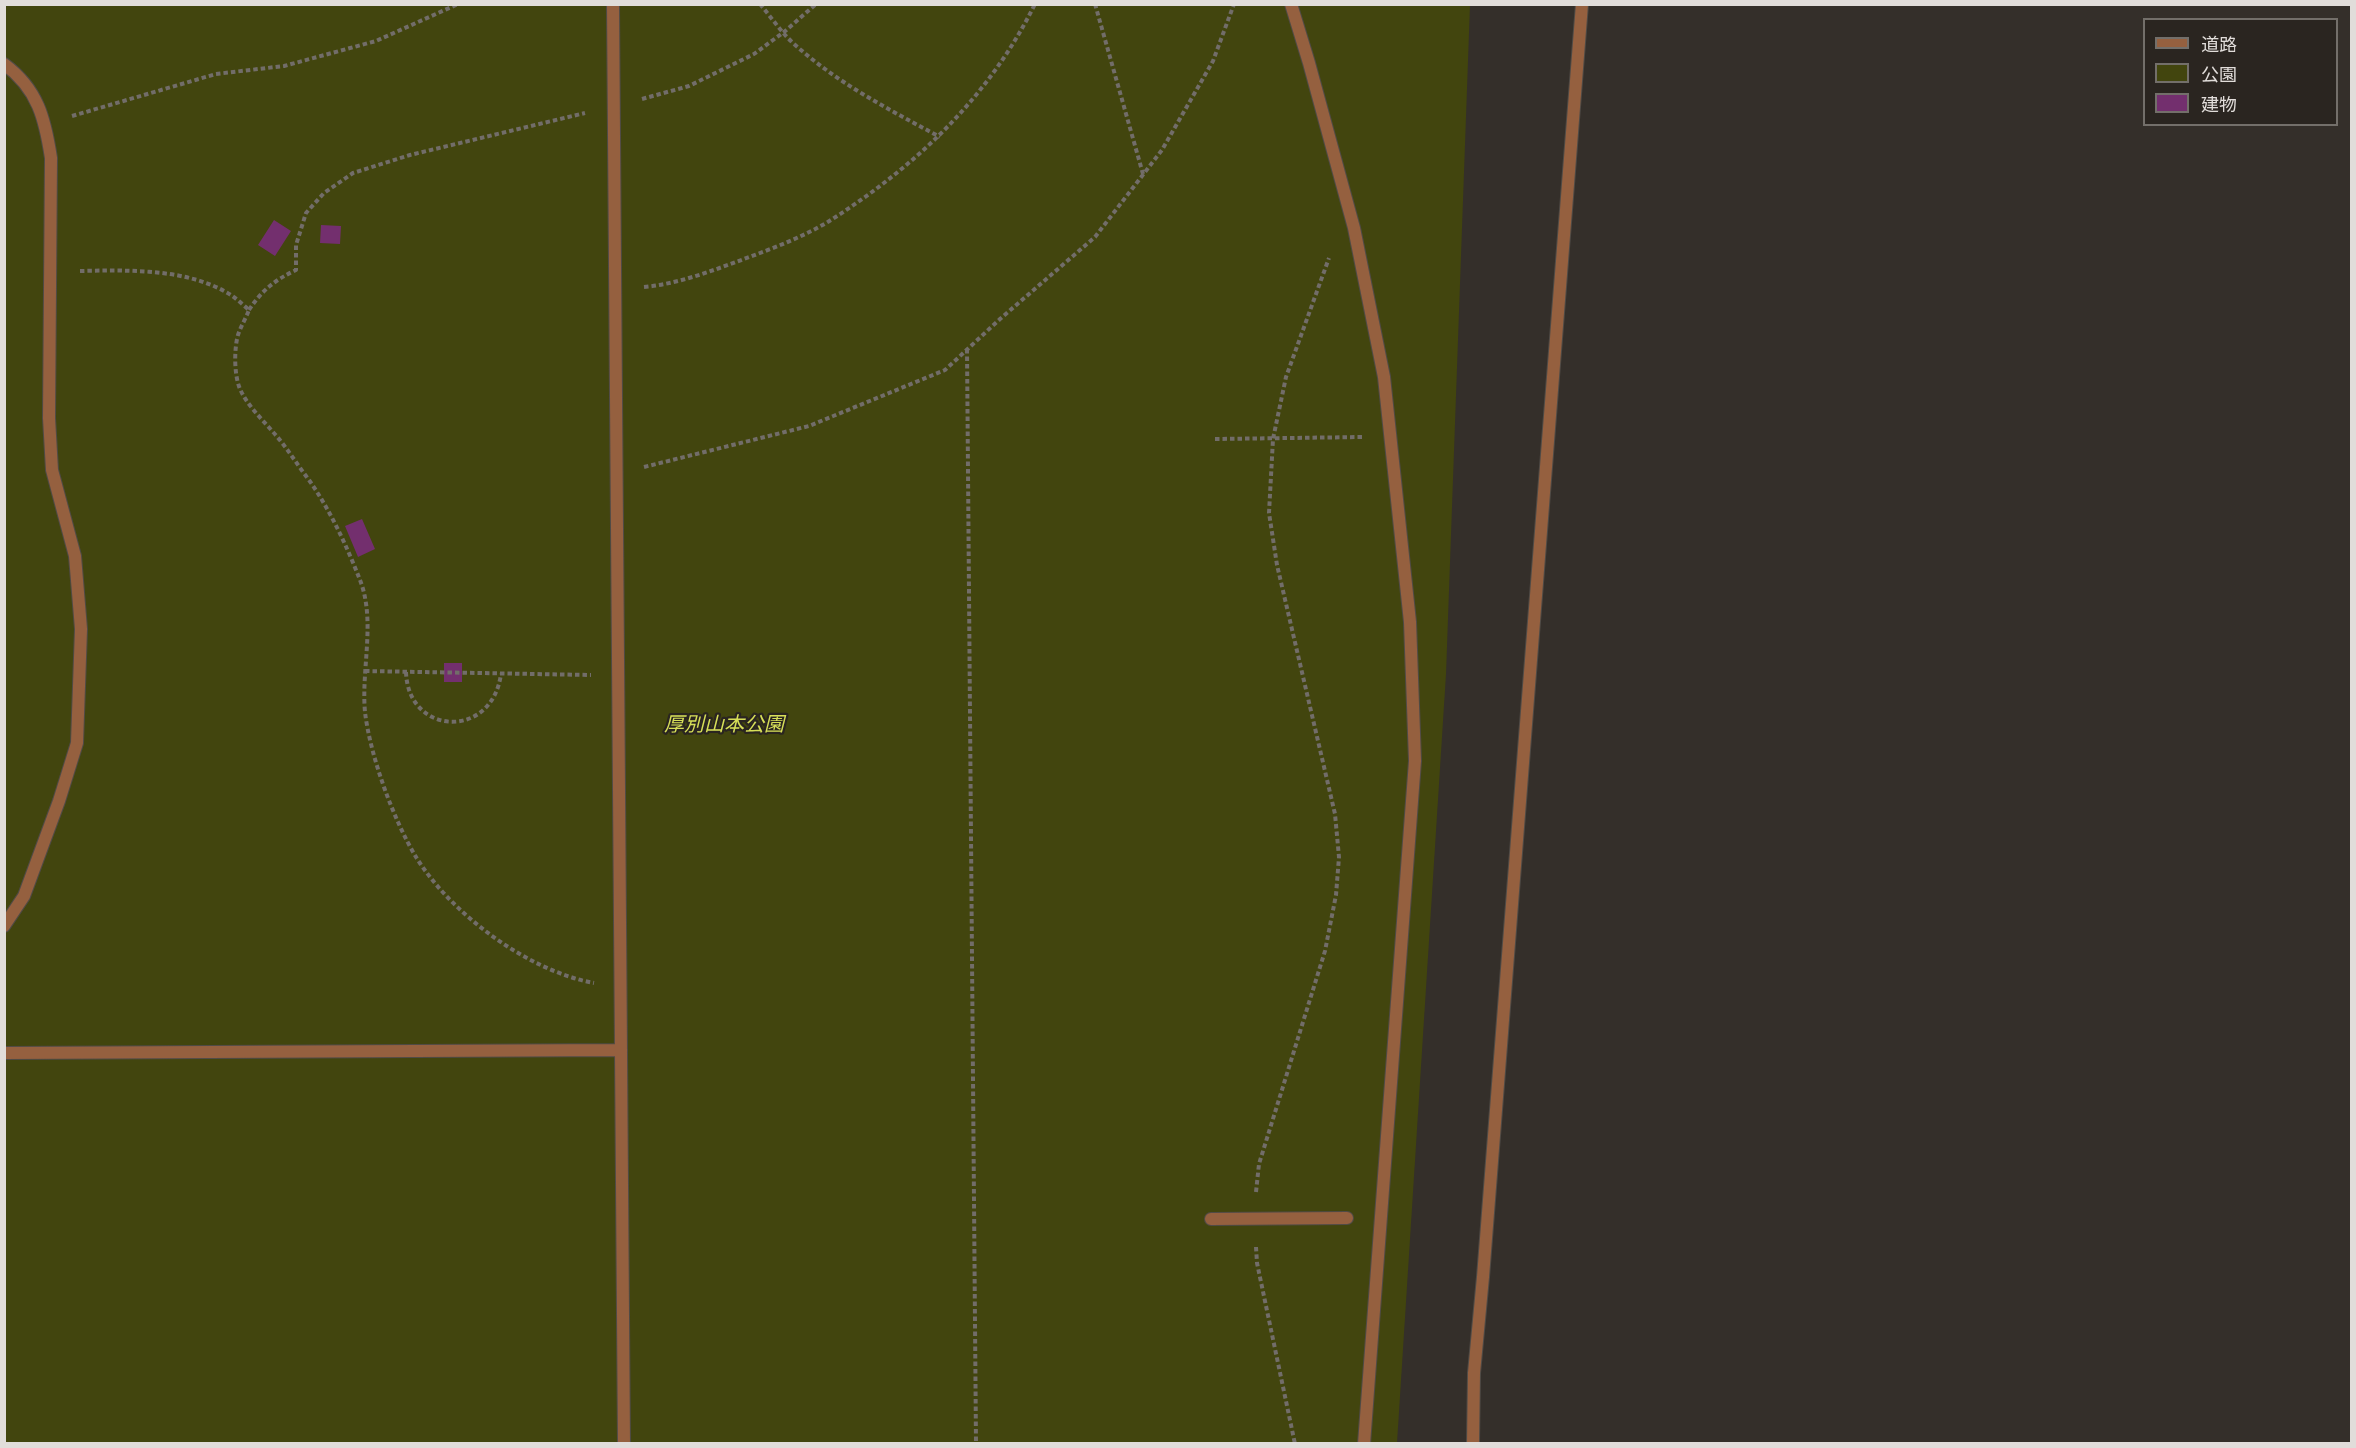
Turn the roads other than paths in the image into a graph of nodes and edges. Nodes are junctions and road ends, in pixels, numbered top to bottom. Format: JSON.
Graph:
{"nodes":[{"id":1,"x":613,"y":4,"type":"edge"},
{"id":2,"x":1291,"y":4,"type":"edge"},
{"id":3,"x":1582,"y":4,"type":"edge"},
{"id":4,"x":4,"y":64,"type":"edge"},
{"id":5,"x":4,"y":926,"type":"edge"},
{"id":6,"x":621,"y":1050,"type":"junction"},
{"id":7,"x":4,"y":1053,"type":"edge"},
{"id":8,"x":1347,"y":1218,"type":"dead end"},
{"id":9,"x":1211,"y":1219,"type":"dead end"},
{"id":10,"x":624,"y":1443,"type":"edge"},
{"id":11,"x":1364,"y":1443,"type":"edge"},
{"id":12,"x":1473,"y":1443,"type":"edge"}],
"edges":[{"from":1,"to":6,"type":"street"},
{"from":2,"to":11,"type":"street"},
{"from":3,"to":12,"type":"street"},
{"from":4,"to":5,"type":"street"},
{"from":6,"to":7,"type":"street"},
{"from":6,"to":10,"type":"street"},
{"from":8,"to":9,"type":"street"}]}
